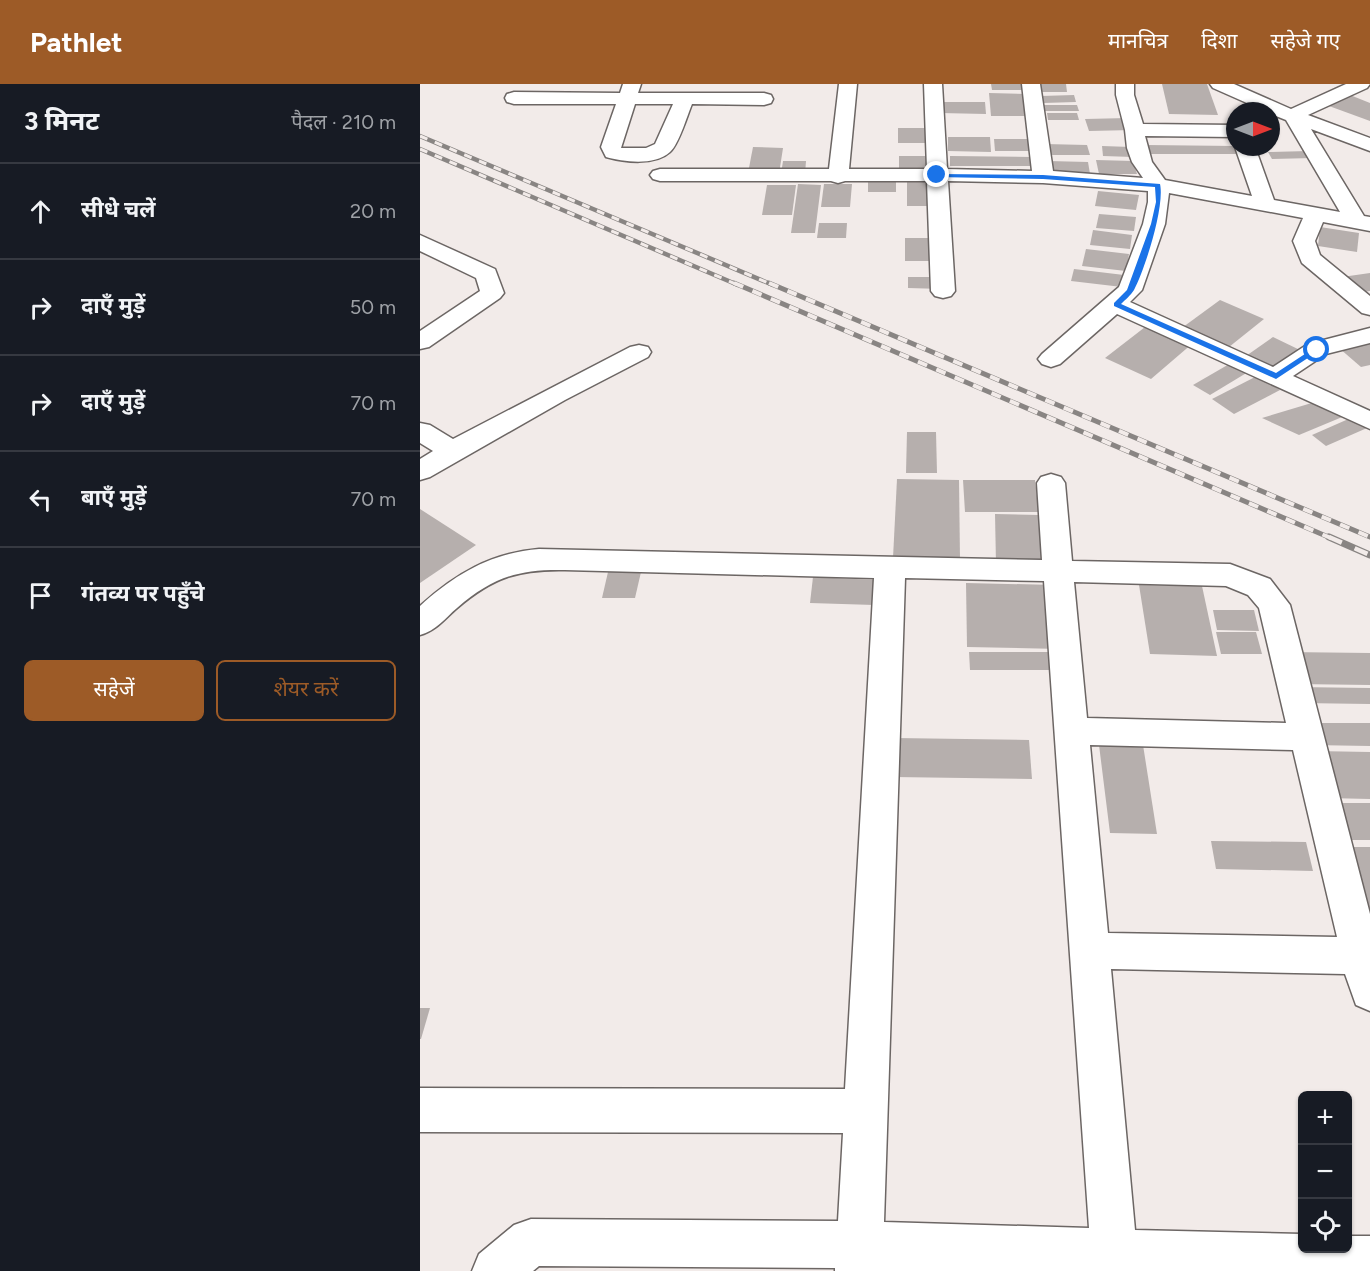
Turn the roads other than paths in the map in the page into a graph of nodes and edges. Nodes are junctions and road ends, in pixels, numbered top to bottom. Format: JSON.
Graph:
{"nodes":[{"id":1,"x":848,"y":84,"type":"edge"},
{"id":2,"x":933,"y":84,"type":"edge"},
{"id":3,"x":1031,"y":84,"type":"edge"},
{"id":4,"x":1125,"y":84,"type":"edge"},
{"id":5,"x":1222,"y":84,"type":"edge"},
{"id":6,"x":1360,"y":84,"type":"edge"},
{"id":7,"x":630,"y":91,"type":"edge"},
{"id":8,"x":685,"y":98,"type":"junction"},
{"id":9,"x":514,"y":99,"type":"edge"},
{"id":10,"x":764,"y":99,"type":"dead end"},
{"id":11,"x":1228,"y":102,"type":"edge"},
{"id":12,"x":1298,"y":124,"type":"junction"},
{"id":13,"x":1135,"y":130,"type":"junction"},
{"id":14,"x":1226,"y":131,"type":"edge"},
{"id":15,"x":1281,"y":132,"type":"dead end"},
{"id":16,"x":1370,"y":145,"type":"edge"},
{"id":17,"x":1248,"y":156,"type":"edge"},
{"id":18,"x":937,"y":175,"type":"junction"},
{"id":19,"x":660,"y":176,"type":"dead end"},
{"id":20,"x":838,"y":177,"type":"junction"},
{"id":21,"x":1043,"y":177,"type":"junction"},
{"id":22,"x":1158,"y":185,"type":"junction"},
{"id":23,"x":1265,"y":204,"type":"junction"},
{"id":24,"x":1316,"y":214,"type":"junction"},
{"id":25,"x":1363,"y":223,"type":"edge"},
{"id":26,"x":420,"y":242,"type":"edge"},
{"id":27,"x":943,"y":291,"type":"dead end"},
{"id":28,"x":1116,"y":304,"type":"junction"},
{"id":29,"x":1370,"y":308,"type":"edge"},
{"id":30,"x":1370,"y":335,"type":"edge"},
{"id":31,"x":420,"y":342,"type":"edge"},
{"id":32,"x":639,"y":352,"type":"dead end"},
{"id":33,"x":1051,"y":359,"type":"dead end"},
{"id":34,"x":1276,"y":376,"type":"junction"},
{"id":35,"x":1370,"y":421,"type":"edge"},
{"id":36,"x":420,"y":430,"type":"edge"},
{"id":37,"x":452,"y":451,"type":"junction"},
{"id":38,"x":420,"y":471,"type":"edge"},
{"id":39,"x":1051,"y":483,"type":"dead end"},
{"id":40,"x":890,"y":568,"type":"junction"},
{"id":41,"x":1058,"y":572,"type":"junction"},
{"id":42,"x":420,"y":624,"type":"edge"},
{"id":43,"x":1071,"y":731,"type":"junction"},
{"id":44,"x":1305,"y":737,"type":"junction"},
{"id":45,"x":1089,"y":951,"type":"junction"},
{"id":46,"x":1366,"y":972,"type":"edge"},
{"id":47,"x":420,"y":1110,"type":"edge"},
{"id":48,"x":864,"y":1111,"type":"junction"},
{"id":49,"x":1114,"y":1252,"type":"junction"},
{"id":50,"x":858,"y":1258,"type":"edge"},
{"id":51,"x":1370,"y":1260,"type":"edge"},
{"id":52,"x":496,"y":1271,"type":"edge"}],
"edges":[{"from":1,"to":20,"type":"street"},
{"from":2,"to":18,"type":"street"},
{"from":3,"to":21,"type":"street"},
{"from":4,"to":13,"type":"street"},
{"from":5,"to":11,"type":"street"},
{"from":5,"to":12,"type":"street"},
{"from":6,"to":12,"type":"street"},
{"from":7,"to":8,"type":"street"},
{"from":7,"to":8,"type":"street"},
{"from":7,"to":9,"type":"street"},
{"from":8,"to":10,"type":"street"},
{"from":12,"to":15,"type":"street"},
{"from":12,"to":16,"type":"street"},
{"from":12,"to":25,"type":"street"},
{"from":13,"to":14,"type":"street"},
{"from":13,"to":22,"type":"street"},
{"from":17,"to":23,"type":"street"},
{"from":18,"to":20,"type":"street"},
{"from":18,"to":21,"type":"street"},
{"from":18,"to":27,"type":"street"},
{"from":19,"to":20,"type":"street"},
{"from":21,"to":22,"type":"street"},
{"from":22,"to":23,"type":"street"},
{"from":22,"to":28,"type":"street"},
{"from":23,"to":24,"type":"street"},
{"from":24,"to":25,"type":"street"},
{"from":24,"to":29,"type":"street"},
{"from":26,"to":31,"type":"street"},
{"from":28,"to":33,"type":"street"},
{"from":28,"to":34,"type":"street"},
{"from":30,"to":34,"type":"street"},
{"from":32,"to":37,"type":"street"},
{"from":34,"to":35,"type":"street"},
{"from":36,"to":37,"type":"street"},
{"from":37,"to":38,"type":"street"},
{"from":39,"to":41,"type":"street"},
{"from":40,"to":41,"type":"street"},
{"from":40,"to":42,"type":"street"},
{"from":40,"to":48,"type":"street"},
{"from":41,"to":43,"type":"street"},
{"from":41,"to":44,"type":"street"},
{"from":43,"to":44,"type":"street"},
{"from":43,"to":45,"type":"street"},
{"from":44,"to":46,"type":"street"},
{"from":45,"to":46,"type":"street"},
{"from":45,"to":49,"type":"street"},
{"from":47,"to":48,"type":"street"},
{"from":48,"to":50,"type":"street"},
{"from":49,"to":50,"type":"street"},
{"from":49,"to":51,"type":"street"},
{"from":50,"to":52,"type":"street"}]}
